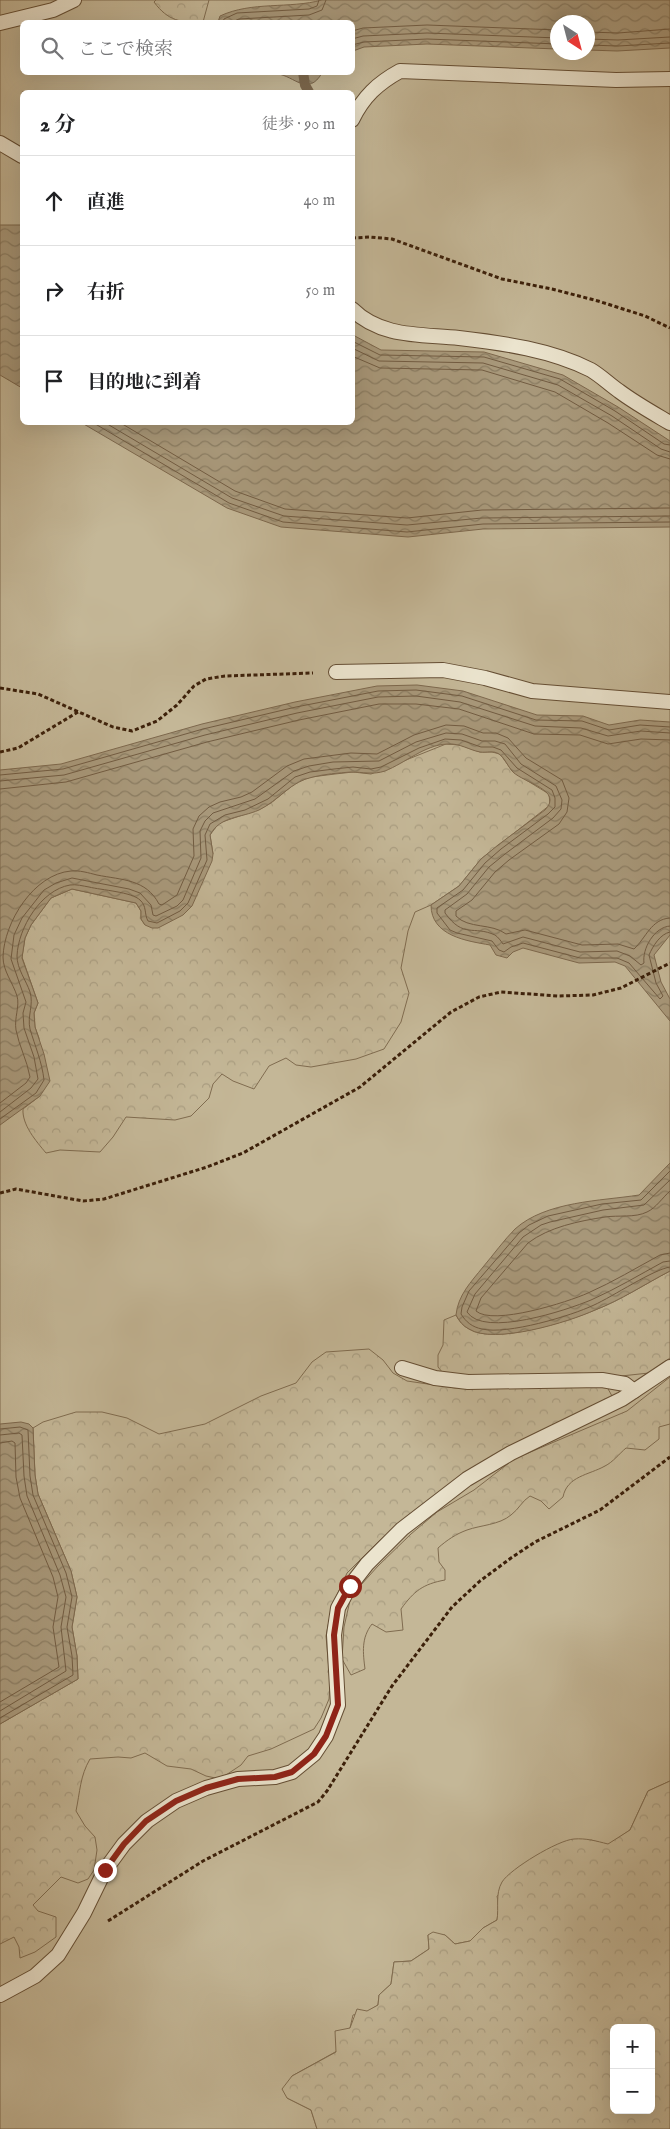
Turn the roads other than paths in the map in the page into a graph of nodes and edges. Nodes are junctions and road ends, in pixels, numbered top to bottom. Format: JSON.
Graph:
{"nodes":[{"id":1,"x":74,"y":0,"type":"edge"},
{"id":2,"x":0,"y":23,"type":"edge"},
{"id":3,"x":670,"y":79,"type":"edge"},
{"id":4,"x":355,"y":114,"type":"edge"},
{"id":5,"x":0,"y":143,"type":"edge"},
{"id":6,"x":20,"y":155,"type":"edge"},
{"id":7,"x":355,"y":311,"type":"edge"},
{"id":8,"x":670,"y":423,"type":"edge"},
{"id":9,"x":336,"y":672,"type":"road end"},
{"id":10,"x":670,"y":702,"type":"edge"},
{"id":11,"x":670,"y":1367,"type":"edge"},
{"id":12,"x":402,"y":1368,"type":"dead end"},
{"id":13,"x":634,"y":1391,"type":"junction"},
{"id":14,"x":0,"y":1995,"type":"edge"}],
"edges":[{"from":1,"to":2,"type":"lane"},
{"from":3,"to":4,"type":"lane"},
{"from":5,"to":6,"type":"lane"},
{"from":7,"to":8,"type":"lane"},
{"from":9,"to":10,"type":"lane"},
{"from":11,"to":13,"type":"lane"},
{"from":12,"to":13,"type":"lane"},
{"from":13,"to":14,"type":"lane"}]}
